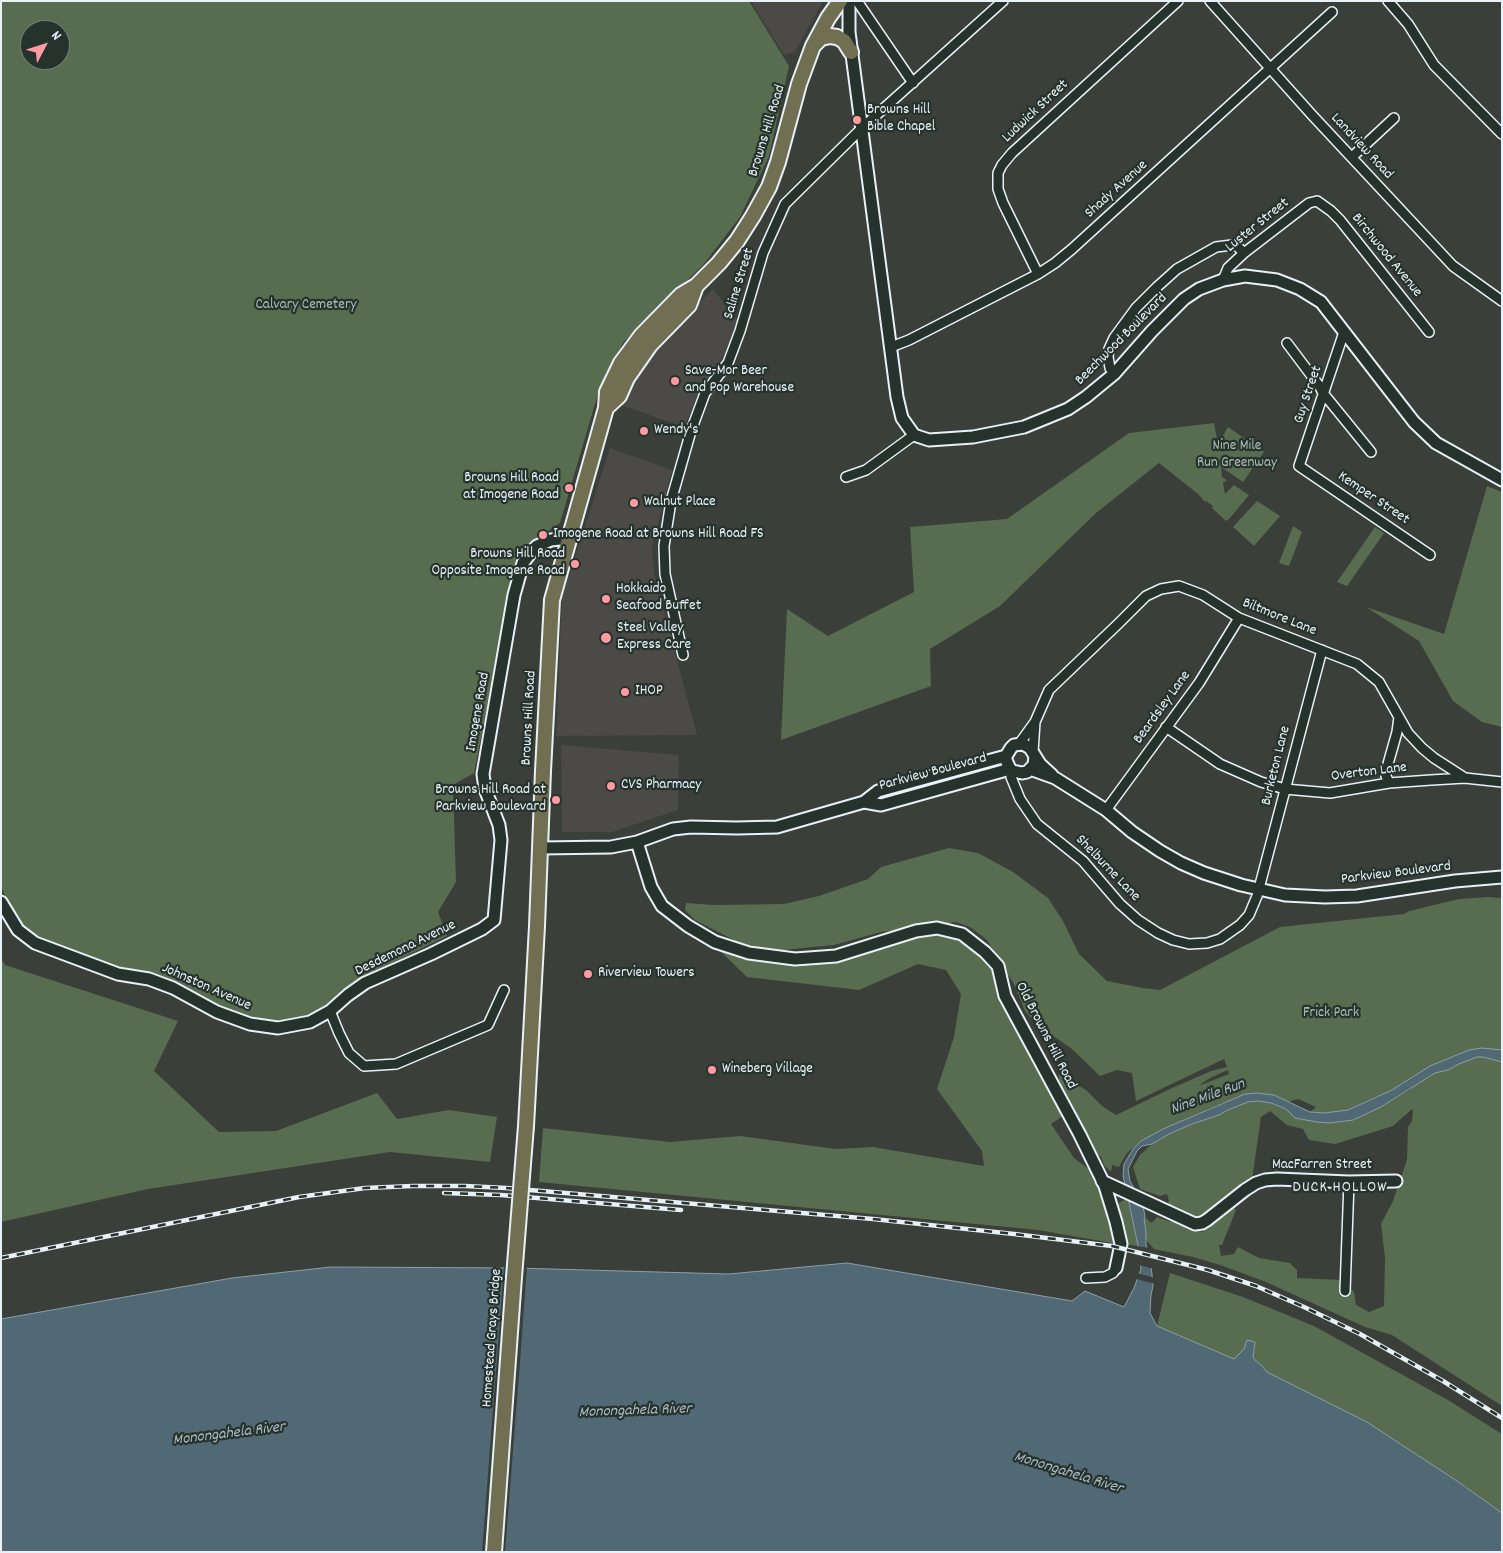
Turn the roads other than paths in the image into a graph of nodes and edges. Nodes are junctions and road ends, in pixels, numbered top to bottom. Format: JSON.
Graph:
{"nodes":[{"id":1,"x":840,"y":1,"type":"edge"},
{"id":2,"x":849,"y":1,"type":"edge"},
{"id":3,"x":857,"y":1,"type":"edge"},
{"id":4,"x":1003,"y":1,"type":"edge"},
{"id":5,"x":1178,"y":1,"type":"edge"},
{"id":6,"x":1210,"y":1,"type":"edge"},
{"id":7,"x":1388,"y":1,"type":"edge"},
{"id":8,"x":1332,"y":12,"type":"dead end"},
{"id":9,"x":813,"y":46,"type":"junction"},
{"id":10,"x":852,"y":52,"type":"junction"},
{"id":11,"x":1271,"y":69,"type":"junction"},
{"id":12,"x":913,"y":83,"type":"junction"},
{"id":13,"x":1394,"y":118,"type":"dead end"},
{"id":14,"x":862,"y":128,"type":"junction"},
{"id":15,"x":1502,"y":134,"type":"edge"},
{"id":16,"x":1352,"y":157,"type":"junction"},
{"id":17,"x":1317,"y":201,"type":"joint"},
{"id":18,"x":1244,"y":253,"type":"junction"},
{"id":19,"x":1038,"y":274,"type":"junction"},
{"id":20,"x":1223,"y":280,"type":"junction"},
{"id":21,"x":1502,"y":302,"type":"edge"},
{"id":22,"x":1344,"y":332,"type":"junction"},
{"id":23,"x":1429,"y":332,"type":"dead end"},
{"id":24,"x":1287,"y":344,"type":"dead end"},
{"id":25,"x":891,"y":347,"type":"junction"},
{"id":26,"x":1114,"y":374,"type":"junction"},
{"id":27,"x":1323,"y":393,"type":"junction"},
{"id":28,"x":914,"y":434,"type":"junction"},
{"id":29,"x":1371,"y":452,"type":"dead end"},
{"id":30,"x":1299,"y":466,"type":"joint"},
{"id":31,"x":846,"y":477,"type":"dead end"},
{"id":32,"x":1502,"y":480,"type":"edge"},
{"id":33,"x":569,"y":538,"type":"junction"},
{"id":34,"x":1430,"y":555,"type":"dead end"},
{"id":35,"x":1239,"y":618,"type":"junction"},
{"id":36,"x":1322,"y":650,"type":"junction"},
{"id":37,"x":683,"y":655,"type":"dead end"},
{"id":38,"x":1399,"y":717,"type":"junction"},
{"id":39,"x":1036,"y":722,"type":"junction"},
{"id":40,"x":1166,"y":728,"type":"junction"},
{"id":41,"x":1019,"y":744,"type":"junction"},
{"id":42,"x":1034,"y":754,"type":"junction"},
{"id":43,"x":1006,"y":756,"type":"junction"},
{"id":44,"x":1018,"y":770,"type":"junction"},
{"id":45,"x":1055,"y":778,"type":"junction"},
{"id":46,"x":1465,"y":778,"type":"junction"},
{"id":47,"x":1502,"y":782,"type":"edge"},
{"id":48,"x":1390,"y":784,"type":"junction"},
{"id":49,"x":1285,"y":788,"type":"junction"},
{"id":50,"x":864,"y":802,"type":"junction"},
{"id":51,"x":1106,"y":810,"type":"junction"},
{"id":52,"x":637,"y":842,"type":"junction"},
{"id":53,"x":540,"y":848,"type":"junction"},
{"id":54,"x":1502,"y":877,"type":"edge"},
{"id":55,"x":1259,"y":888,"type":"junction"},
{"id":56,"x":1,"y":902,"type":"edge"},
{"id":57,"x":494,"y":920,"type":"joint"},
{"id":58,"x":504,"y":990,"type":"dead end"},
{"id":59,"x":330,"y":1011,"type":"junction"},
{"id":60,"x":526,"y":1126,"type":"joint"},
{"id":61,"x":1396,"y":1181,"type":"dead end"},
{"id":62,"x":1348,"y":1182,"type":"junction"},
{"id":63,"x":1106,"y":1183,"type":"junction"},
{"id":64,"x":1116,"y":1268,"type":"joint"},
{"id":65,"x":1086,"y":1278,"type":"dead end"},
{"id":66,"x":1346,"y":1291,"type":"dead end"},
{"id":67,"x":494,"y":1552,"type":"edge"}],
"edges":[{"from":1,"to":9,"type":"main road","name":"Browns Hill Road"},
{"from":2,"to":10,"type":"street"},
{"from":3,"to":12,"type":"street"},
{"from":4,"to":12,"type":"street","name":"Saline Street"},
{"from":5,"to":19,"type":"street","name":"Ludwick Street"},
{"from":6,"to":11,"type":"street","name":"Landview Road"},
{"from":7,"to":15,"type":"street"},
{"from":8,"to":11,"type":"street","name":"Shady Avenue"},
{"from":9,"to":10,"type":"main road"},
{"from":9,"to":33,"type":"main road","name":"Browns Hill Road"},
{"from":10,"to":14,"type":"street"},
{"from":11,"to":16,"type":"street","name":"Landview Road"},
{"from":11,"to":19,"type":"street","name":"Shady Avenue"},
{"from":12,"to":14,"type":"street","name":"Saline Street"},
{"from":13,"to":16,"type":"street"},
{"from":14,"to":25,"type":"street"},
{"from":14,"to":37,"type":"street","name":"Saline Street"},
{"from":16,"to":21,"type":"street","name":"Landview Road"},
{"from":17,"to":18,"type":"street","name":"Luster Street"},
{"from":17,"to":23,"type":"street","name":"Birchwood Avenue"},
{"from":18,"to":20,"type":"street","name":"Luster Street"},
{"from":18,"to":26,"type":"street"},
{"from":19,"to":25,"type":"street","name":"Shady Avenue"},
{"from":20,"to":22,"type":"street","name":"Beechwood Boulevard"},
{"from":20,"to":26,"type":"street","name":"Beechwood Boulevard"},
{"from":22,"to":27,"type":"street","name":"Guy Street"},
{"from":22,"to":32,"type":"street","name":"Beechwood Boulevard"},
{"from":24,"to":27,"type":"street"},
{"from":25,"to":28,"type":"street"},
{"from":26,"to":28,"type":"street","name":"Beechwood Boulevard"},
{"from":27,"to":29,"type":"street"},
{"from":27,"to":30,"type":"street","name":"Guy Street"},
{"from":28,"to":31,"type":"street"},
{"from":30,"to":34,"type":"street","name":"Kemper Street"},
{"from":33,"to":53,"type":"main road","name":"Browns Hill Road"},
{"from":33,"to":57,"type":"street","name":"Imogene Road"},
{"from":35,"to":36,"type":"street","name":"Biltmore Lane"},
{"from":35,"to":39,"type":"street","name":"Biltmore Lane"},
{"from":35,"to":40,"type":"street","name":"Beardsley Lane"},
{"from":36,"to":38,"type":"street","name":"Biltmore Lane"},
{"from":36,"to":49,"type":"street","name":"Burketon Lane"},
{"from":38,"to":46,"type":"street","name":"Biltmore Lane"},
{"from":38,"to":48,"type":"street"},
{"from":39,"to":41,"type":"street"},
{"from":39,"to":42,"type":"street"},
{"from":40,"to":49,"type":"street","name":"Overton Lane"},
{"from":40,"to":51,"type":"street","name":"Beardsley Lane"},
{"from":41,"to":42,"type":"street","name":"Parkview Boulevard"},
{"from":41,"to":43,"type":"street","name":"Parkview Boulevard"},
{"from":42,"to":44,"type":"street"},
{"from":42,"to":45,"type":"street","name":"Parkview Boulevard"},
{"from":43,"to":44,"type":"street","name":"Parkview Boulevard"},
{"from":43,"to":50,"type":"street","name":"Parkview Boulevard"},
{"from":44,"to":45,"type":"street","name":"Parkview Boulevard"},
{"from":44,"to":50,"type":"street","name":"Parkview Boulevard"},
{"from":44,"to":55,"type":"street","name":"Shelburne Lane"},
{"from":45,"to":51,"type":"street","name":"Parkview Boulevard"},
{"from":46,"to":47,"type":"street","name":"Overton Lane"},
{"from":46,"to":48,"type":"street","name":"Overton Lane"},
{"from":48,"to":49,"type":"street","name":"Overton Lane"},
{"from":49,"to":55,"type":"street","name":"Burketon Lane"},
{"from":50,"to":52,"type":"street","name":"Parkview Boulevard"},
{"from":51,"to":55,"type":"street","name":"Parkview Boulevard"},
{"from":52,"to":53,"type":"street","name":"Parkview Boulevard"},
{"from":52,"to":63,"type":"street","name":"Old Browns Hill Road"},
{"from":53,"to":60,"type":"main road","name":"Browns Hill Road"},
{"from":54,"to":55,"type":"street","name":"Parkview Boulevard"},
{"from":56,"to":59,"type":"street","name":"Johnston Avenue"},
{"from":57,"to":59,"type":"street","name":"Desdemona Avenue"},
{"from":58,"to":59,"type":"street"},
{"from":60,"to":67,"type":"main road","name":"Homestead Grays Bridge","bridge":true},
{"from":61,"to":62,"type":"street","name":"MacFarren Street"},
{"from":62,"to":63,"type":"street","name":"MacFarren Street"},
{"from":62,"to":66,"type":"street"},
{"from":63,"to":64,"type":"street","name":"Old Browns Hill Road"},
{"from":64,"to":65,"type":"street","name":"Old Browns Hill Road"}]}
